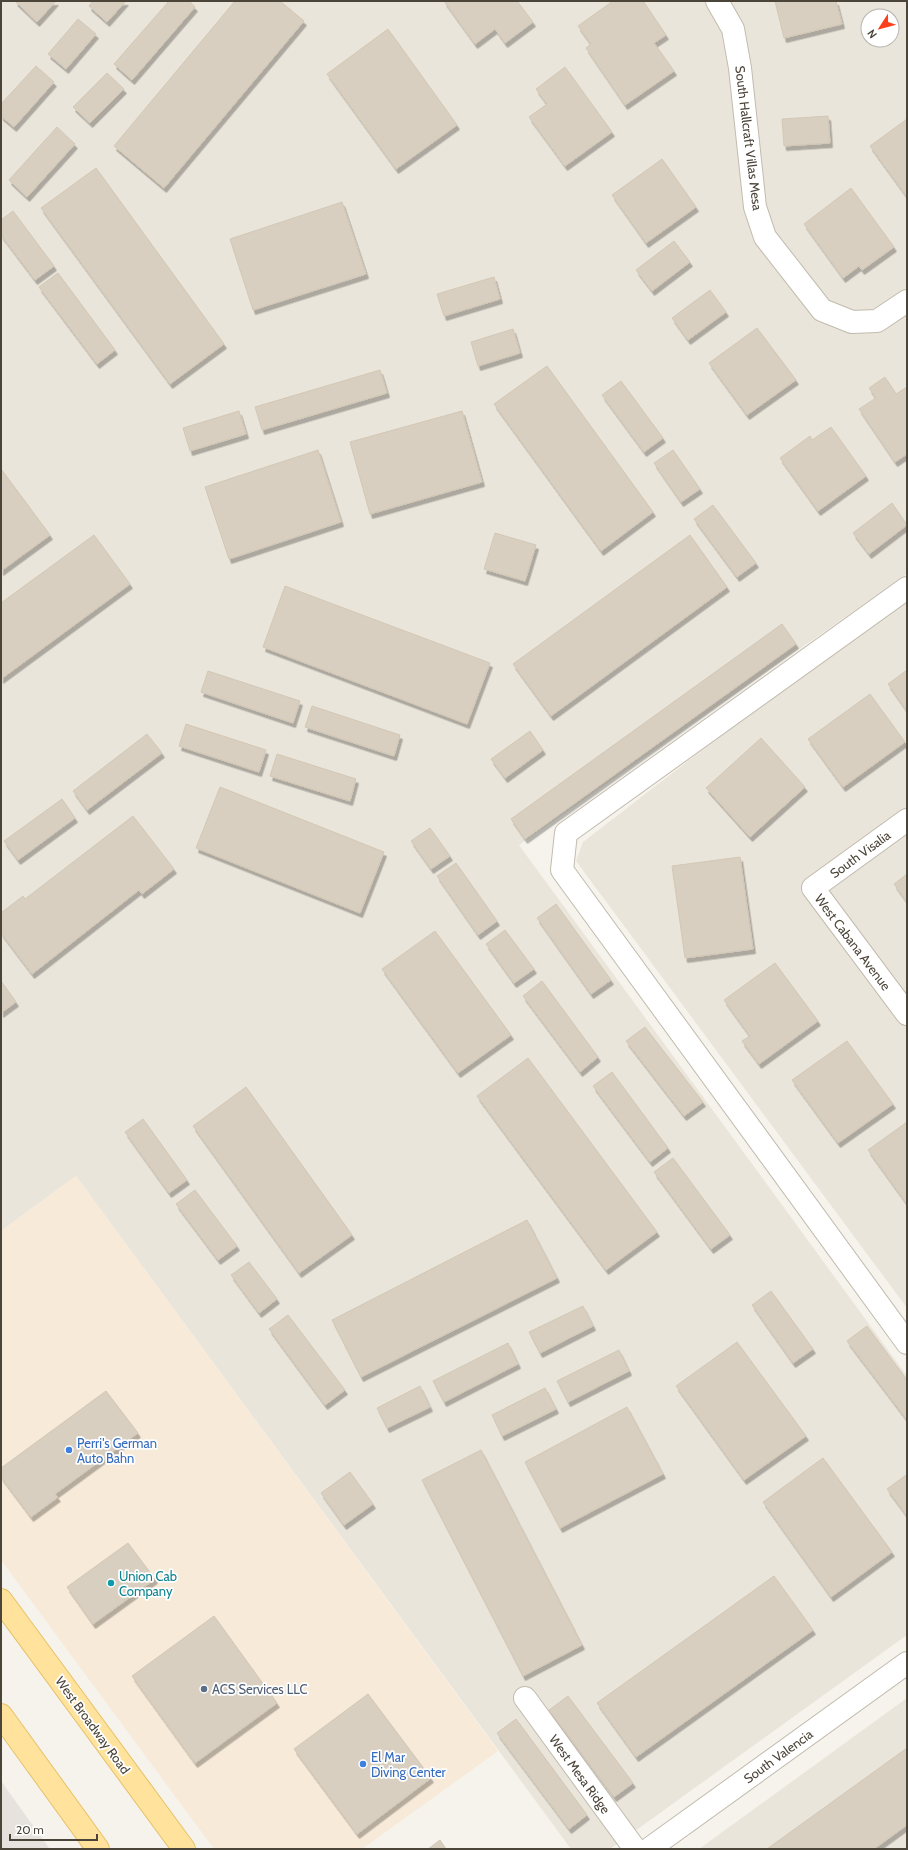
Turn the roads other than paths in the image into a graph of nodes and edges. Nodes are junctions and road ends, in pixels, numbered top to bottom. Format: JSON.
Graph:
{"nodes":[{"id":1,"x":717,"y":1,"type":"edge"},
{"id":2,"x":907,"y":301,"type":"edge"},
{"id":3,"x":907,"y":588,"type":"edge"},
{"id":4,"x":907,"y":820,"type":"edge"},
{"id":5,"x":813,"y":888,"type":"joint"},
{"id":6,"x":907,"y":1014,"type":"edge"},
{"id":7,"x":907,"y":1343,"type":"edge"},
{"id":8,"x":1,"y":1600,"type":"edge"},
{"id":9,"x":907,"y":1663,"type":"edge"},
{"id":10,"x":525,"y":1698,"type":"dead end"},
{"id":11,"x":1,"y":1715,"type":"edge"},
{"id":12,"x":98,"y":1849,"type":"edge"},
{"id":13,"x":184,"y":1849,"type":"edge"},
{"id":14,"x":635,"y":1849,"type":"edge"},
{"id":15,"x":649,"y":1849,"type":"edge"}],
"edges":[{"from":1,"to":2,"type":"street","name":"South Hallcraft Villas Mesa"},
{"from":3,"to":7,"type":"street"},
{"from":4,"to":5,"type":"street","name":"South Visalia"},
{"from":5,"to":6,"type":"street","name":"West Cabana Avenue"},
{"from":8,"to":13,"type":"main road","name":"West Broadway Road"},
{"from":9,"to":15,"type":"street","name":"South Valencia"},
{"from":10,"to":14,"type":"street","name":"West Mesa Ridge"},
{"from":11,"to":12,"type":"main road"}]}
